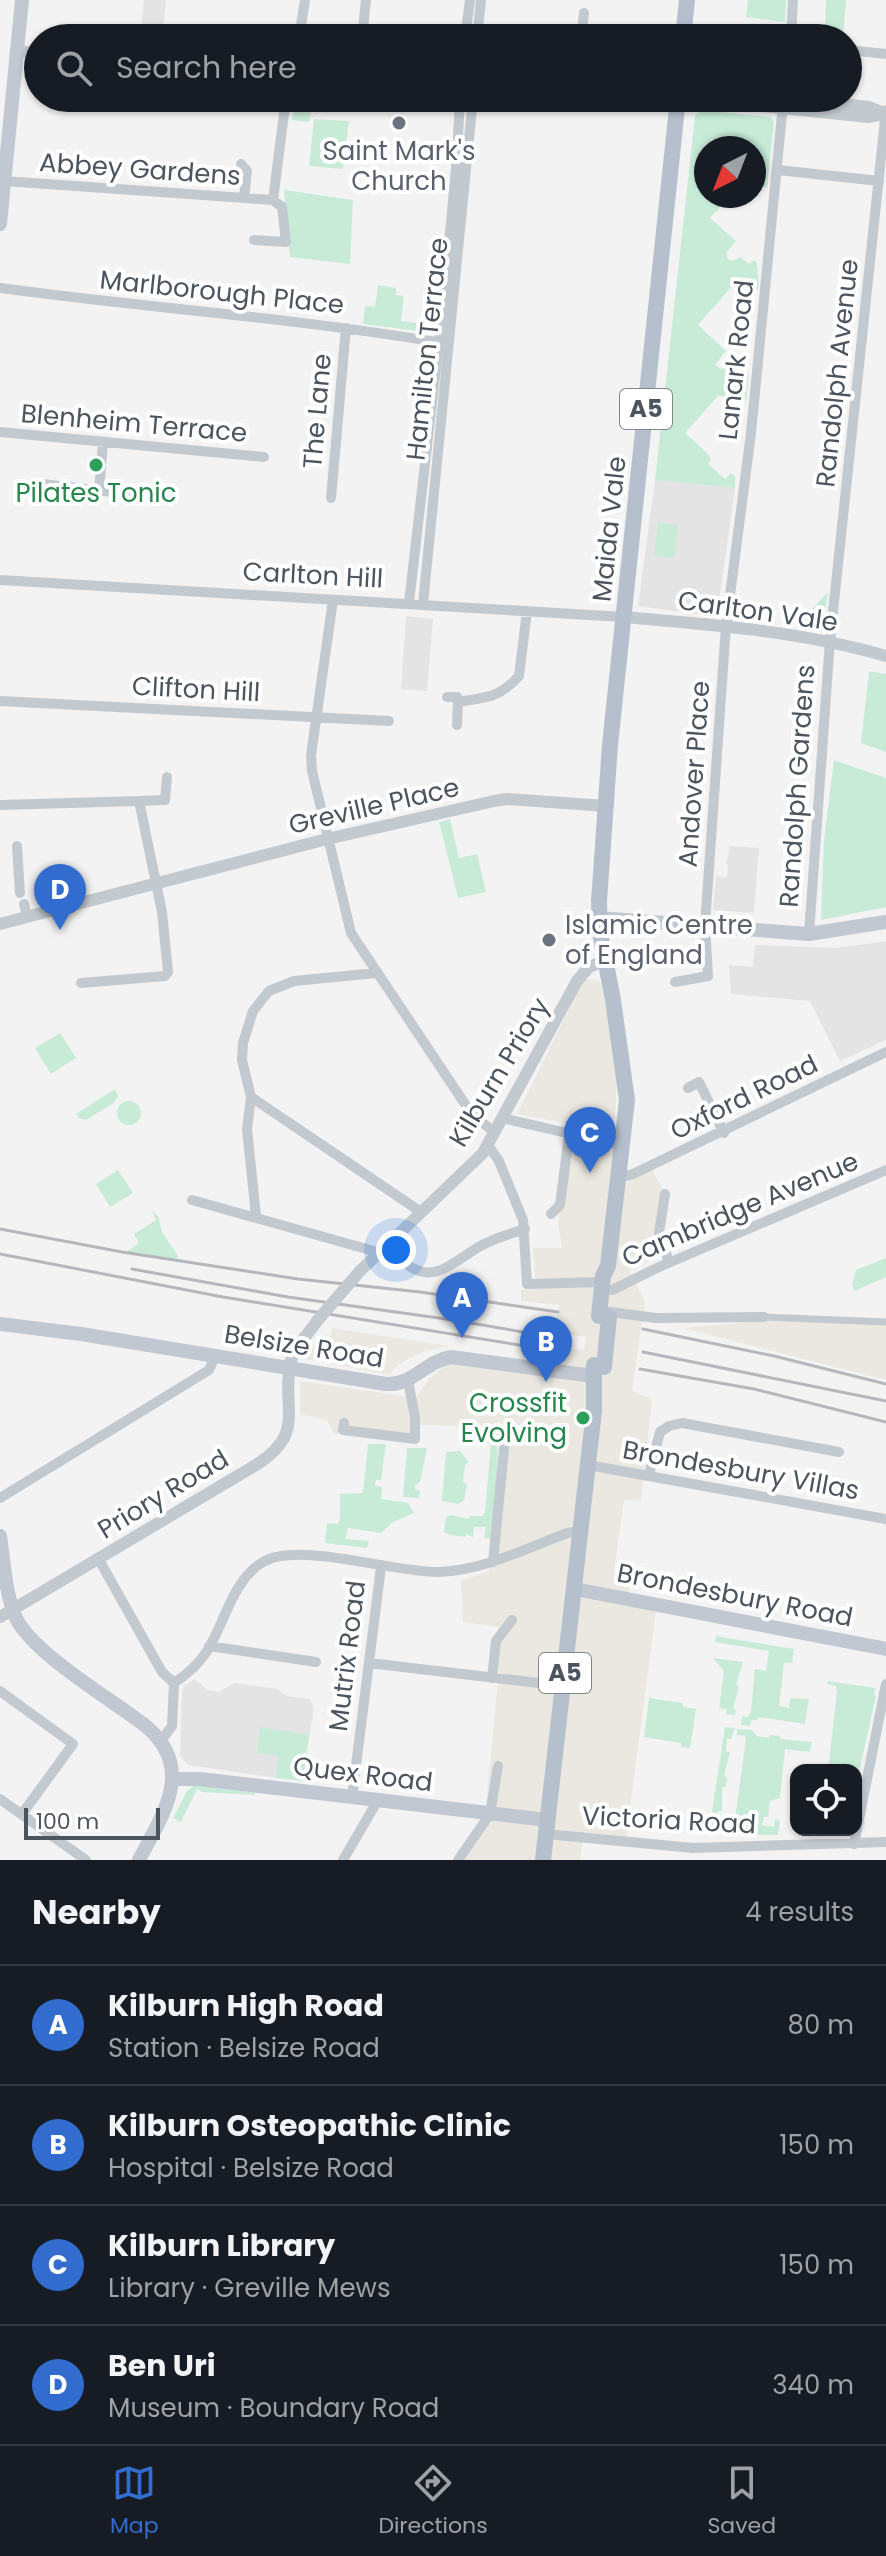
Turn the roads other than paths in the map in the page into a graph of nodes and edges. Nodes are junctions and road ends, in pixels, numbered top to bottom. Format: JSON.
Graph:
{"nodes":[{"id":1,"x":22,"y":0,"type":"edge"},
{"id":2,"x":305,"y":0,"type":"edge"},
{"id":3,"x":366,"y":0,"type":"edge"},
{"id":4,"x":470,"y":0,"type":"edge"},
{"id":5,"x":481,"y":0,"type":"edge"},
{"id":6,"x":687,"y":0,"type":"edge"},
{"id":7,"x":793,"y":0,"type":"edge"},
{"id":8,"x":584,"y":13,"type":"dead end"},
{"id":9,"x":301,"y":24,"type":"edge"},
{"id":10,"x":363,"y":24,"type":"edge"},
{"id":11,"x":467,"y":24,"type":"edge"},
{"id":12,"x":478,"y":24,"type":"edge"},
{"id":13,"x":583,"y":24,"type":"edge"},
{"id":14,"x":684,"y":24,"type":"edge"},
{"id":15,"x":792,"y":24,"type":"edge"},
{"id":16,"x":16,"y":51,"type":"junction"},
{"id":17,"x":862,"y":51,"type":"edge"},
{"id":18,"x":24,"y":52,"type":"edge"},
{"id":19,"x":886,"y":54,"type":"edge"},
{"id":20,"x":284,"y":112,"type":"edge"},
{"id":21,"x":459,"y":112,"type":"edge"},
{"id":22,"x":471,"y":112,"type":"edge"},
{"id":23,"x":677,"y":112,"type":"edge"},
{"id":24,"x":782,"y":112,"type":"edge"},
{"id":25,"x":838,"y":112,"type":"edge"},
{"id":26,"x":886,"y":113,"type":"edge"},
{"id":27,"x":4,"y":143,"type":"edge"},
{"id":28,"x":241,"y":164,"type":"dead end"},
{"id":29,"x":778,"y":170,"type":"junction"},
{"id":30,"x":4,"y":181,"type":"junction"},
{"id":31,"x":879,"y":181,"type":"junction"},
{"id":32,"x":244,"y":198,"type":"junction"},
{"id":33,"x":273,"y":200,"type":"junction"},
{"id":34,"x":0,"y":224,"type":"edge"},
{"id":35,"x":254,"y":240,"type":"dead end"},
{"id":36,"x":0,"y":288,"type":"edge"},
{"id":37,"x":346,"y":328,"type":"junction"},
{"id":38,"x":443,"y":343,"type":"junction"},
{"id":39,"x":0,"y":432,"type":"edge"},
{"id":40,"x":103,"y":442,"type":"junction"},
{"id":41,"x":264,"y":457,"type":"dead end"},
{"id":42,"x":34,"y":483,"type":"dead end"},
{"id":43,"x":99,"y":491,"type":"junction"},
{"id":44,"x":164,"y":498,"type":"dead end"},
{"id":45,"x":331,"y":498,"type":"dead end"},
{"id":46,"x":0,"y":580,"type":"edge"},
{"id":47,"x":333,"y":600,"type":"junction"},
{"id":48,"x":409,"y":603,"type":"junction"},
{"id":49,"x":423,"y":604,"type":"junction"},
{"id":50,"x":527,"y":611,"type":"junction"},
{"id":51,"x":624,"y":617,"type":"junction"},
{"id":52,"x":726,"y":626,"type":"junction"},
{"id":53,"x":830,"y":640,"type":"junction"},
{"id":54,"x":886,"y":656,"type":"edge"},
{"id":55,"x":0,"y":701,"type":"edge"},
{"id":56,"x":316,"y":717,"type":"junction"},
{"id":57,"x":389,"y":721,"type":"dead end"},
{"id":58,"x":457,"y":725,"type":"dead end"},
{"id":59,"x":167,"y":777,"type":"dead end"},
{"id":60,"x":139,"y":801,"type":"junction"},
{"id":61,"x":0,"y":805,"type":"edge"},
{"id":62,"x":606,"y":806,"type":"junction"},
{"id":63,"x":327,"y":839,"type":"junction"},
{"id":64,"x":17,"y":846,"type":"dead end"},
{"id":65,"x":157,"y":882,"type":"junction"},
{"id":66,"x":24,"y":905,"type":"junction"},
{"id":67,"x":599,"y":918,"type":"junction"},
{"id":68,"x":886,"y":922,"type":"edge"},
{"id":69,"x":0,"y":924,"type":"edge"},
{"id":70,"x":705,"y":925,"type":"junction"},
{"id":71,"x":809,"y":934,"type":"junction"},
{"id":72,"x":605,"y":967,"type":"junction"},
{"id":73,"x":376,"y":973,"type":"junction"},
{"id":74,"x":675,"y":982,"type":"dead end"},
{"id":75,"x":81,"y":983,"type":"dead end"},
{"id":76,"x":886,"y":1052,"type":"edge"},
{"id":77,"x":688,"y":1088,"type":"dead end"},
{"id":78,"x":251,"y":1097,"type":"junction"},
{"id":79,"x":502,"y":1118,"type":"junction"},
{"id":80,"x":495,"y":1133,"type":"junction"},
{"id":81,"x":724,"y":1133,"type":"junction"},
{"id":82,"x":569,"y":1135,"type":"junction"},
{"id":83,"x":488,"y":1145,"type":"junction"},
{"id":84,"x":623,"y":1146,"type":"junction"},
{"id":85,"x":886,"y":1171,"type":"edge"},
{"id":86,"x":620,"y":1178,"type":"junction"},
{"id":87,"x":665,"y":1194,"type":"dead end"},
{"id":88,"x":192,"y":1200,"type":"dead end"},
{"id":89,"x":421,"y":1212,"type":"junction"},
{"id":90,"x":551,"y":1214,"type":"dead end"},
{"id":91,"x":256,"y":1216,"type":"junction"},
{"id":92,"x":525,"y":1229,"type":"junction"},
{"id":93,"x":381,"y":1253,"type":"junction"},
{"id":94,"x":398,"y":1257,"type":"dead end"},
{"id":95,"x":669,"y":1262,"type":"junction"},
{"id":96,"x":605,"y":1299,"type":"junction"},
{"id":97,"x":764,"y":1317,"type":"joint"},
{"id":98,"x":886,"y":1322,"type":"edge"},
{"id":99,"x":0,"y":1324,"type":"edge"},
{"id":100,"x":215,"y":1356,"type":"junction"},
{"id":101,"x":597,"y":1369,"type":"junction"},
{"id":102,"x":290,"y":1370,"type":"junction"},
{"id":103,"x":408,"y":1381,"type":"junction"},
{"id":104,"x":344,"y":1423,"type":"dead end"},
{"id":105,"x":505,"y":1439,"type":"dead end"},
{"id":106,"x":839,"y":1452,"type":"dead end"},
{"id":107,"x":588,"y":1465,"type":"junction"},
{"id":108,"x":649,"y":1475,"type":"junction"},
{"id":109,"x":0,"y":1498,"type":"edge"},
{"id":110,"x":886,"y":1519,"type":"edge"},
{"id":111,"x":581,"y":1531,"type":"junction"},
{"id":112,"x":0,"y":1536,"type":"edge"},
{"id":113,"x":98,"y":1558,"type":"junction"},
{"id":114,"x":493,"y":1562,"type":"junction"},
{"id":115,"x":381,"y":1567,"type":"junction"},
{"id":116,"x":575,"y":1589,"type":"junction"},
{"id":117,"x":7,"y":1614,"type":"edge"},
{"id":118,"x":512,"y":1620,"type":"dead end"},
{"id":119,"x":209,"y":1646,"type":"junction"},
{"id":120,"x":886,"y":1649,"type":"edge"},
{"id":121,"x":316,"y":1662,"type":"dead end"},
{"id":122,"x":369,"y":1663,"type":"junction"},
{"id":123,"x":492,"y":1678,"type":"junction"},
{"id":124,"x":174,"y":1683,"type":"junction"},
{"id":125,"x":886,"y":1684,"type":"edge"},
{"id":126,"x":564,"y":1686,"type":"junction"},
{"id":127,"x":0,"y":1691,"type":"edge"},
{"id":128,"x":161,"y":1741,"type":"junction"},
{"id":129,"x":498,"y":1766,"type":"dead end"},
{"id":130,"x":173,"y":1779,"type":"junction"},
{"id":131,"x":352,"y":1797,"type":"junction"},
{"id":132,"x":0,"y":1799,"type":"edge"},
{"id":133,"x":378,"y":1800,"type":"junction"},
{"id":134,"x":22,"y":1814,"type":"junction"},
{"id":135,"x":490,"y":1814,"type":"junction"},
{"id":136,"x":546,"y":1827,"type":"junction"},
{"id":137,"x":886,"y":1842,"type":"edge"},
{"id":138,"x":854,"y":1844,"type":"junction"},
{"id":139,"x":86,"y":1860,"type":"edge"},
{"id":140,"x":139,"y":1860,"type":"edge"},
{"id":141,"x":343,"y":1860,"type":"edge"},
{"id":142,"x":458,"y":1860,"type":"edge"},
{"id":143,"x":543,"y":1860,"type":"edge"}],
"edges":[{"from":1,"to":16,"type":"main road"},
{"from":2,"to":9,"type":"street"},
{"from":3,"to":10,"type":"street"},
{"from":4,"to":11,"type":"street"},
{"from":5,"to":12,"type":"street"},
{"from":6,"to":14,"type":"main road"},
{"from":7,"to":15,"type":"street"},
{"from":8,"to":13,"type":"street"},
{"from":16,"to":18,"type":"street"},
{"from":16,"to":27,"type":"main road"},
{"from":17,"to":19,"type":"street"},
{"from":20,"to":33,"type":"street"},
{"from":21,"to":38,"type":"street","name":"Hamilton Terrace"},
{"from":22,"to":38,"type":"street","name":"Hamilton Terrace"},
{"from":23,"to":51,"type":"main road","name":"Maida Vale","number":"A5"},
{"from":24,"to":29,"type":"street","name":"Lanark Road"},
{"from":25,"to":26,"type":"street"},
{"from":26,"to":31,"type":"street","name":"Randolph Avenue"},
{"from":27,"to":30,"type":"main road"},
{"from":28,"to":32,"type":"street"},
{"from":29,"to":31,"type":"street"},
{"from":29,"to":52,"type":"street","name":"Lanark Road"},
{"from":30,"to":32,"type":"street","name":"Abbey Gardens"},
{"from":30,"to":34,"type":"main road"},
{"from":31,"to":53,"type":"street","name":"Randolph Avenue"},
{"from":32,"to":33,"type":"street","name":"Abbey Gardens"},
{"from":33,"to":35,"type":"street"},
{"from":36,"to":37,"type":"street","name":"Marlborough Place"},
{"from":37,"to":38,"type":"street","name":"Marlborough Place"},
{"from":37,"to":45,"type":"street","name":"The Lane"},
{"from":38,"to":48,"type":"street","name":"Hamilton Terrace"},
{"from":38,"to":49,"type":"street","name":"Hamilton Terrace"},
{"from":39,"to":40,"type":"street","name":"Blenheim Terrace"},
{"from":40,"to":41,"type":"street","name":"Blenheim Terrace"},
{"from":40,"to":43,"type":"street"},
{"from":42,"to":43,"type":"street"},
{"from":43,"to":44,"type":"street"},
{"from":46,"to":47,"type":"street","name":"Carlton Hill"},
{"from":47,"to":48,"type":"street","name":"Carlton Hill"},
{"from":47,"to":56,"type":"street"},
{"from":48,"to":49,"type":"street","name":"Carlton Hill"},
{"from":49,"to":50,"type":"street","name":"Carlton Hill"},
{"from":50,"to":51,"type":"street","name":"Carlton Hill"},
{"from":50,"to":58,"type":"street"},
{"from":51,"to":52,"type":"street","name":"Carlton Vale"},
{"from":51,"to":62,"type":"main road","name":"Maida Vale","number":"A5"},
{"from":52,"to":53,"type":"street","name":"Carlton Vale"},
{"from":52,"to":70,"type":"street","name":"Andover Place"},
{"from":53,"to":54,"type":"street","name":"Carlton Vale"},
{"from":53,"to":71,"type":"street","name":"Randolph Gardens"},
{"from":55,"to":56,"type":"street","name":"Clifton Hill"},
{"from":56,"to":57,"type":"street","name":"Clifton Hill"},
{"from":56,"to":63,"type":"street"},
{"from":59,"to":60,"type":"street"},
{"from":60,"to":61,"type":"street"},
{"from":60,"to":65,"type":"street"},
{"from":62,"to":63,"type":"street","name":"Greville Place"},
{"from":62,"to":67,"type":"main road","name":"Maida Vale","number":"A5"},
{"from":63,"to":65,"type":"street","name":"Greville Place"},
{"from":63,"to":73,"type":"street"},
{"from":64,"to":66,"type":"street"},
{"from":65,"to":66,"type":"street","name":"Greville Place"},
{"from":65,"to":75,"type":"street"},
{"from":66,"to":69,"type":"street","name":"Greville Place"},
{"from":67,"to":70,"type":"main road"},
{"from":67,"to":72,"type":"main road","number":"A5"},
{"from":68,"to":71,"type":"main road"},
{"from":70,"to":71,"type":"main road"},
{"from":70,"to":74,"type":"street","name":"Andover Place"},
{"from":72,"to":79,"type":"street","name":"Kilburn Priory"},
{"from":72,"to":84,"type":"main road","number":"A5"},
{"from":73,"to":78,"type":"street"},
{"from":73,"to":80,"type":"street"},
{"from":76,"to":81,"type":"street","name":"Oxford Road"},
{"from":77,"to":81,"type":"street"},
{"from":78,"to":89,"type":"street"},
{"from":78,"to":91,"type":"street"},
{"from":79,"to":80,"type":"street","name":"Kilburn Priory"},
{"from":79,"to":82,"type":"street"},
{"from":80,"to":83,"type":"street","name":"Kilburn Priory"},
{"from":81,"to":86,"type":"street","name":"Oxford Road"},
{"from":82,"to":84,"type":"street"},
{"from":82,"to":90,"type":"street"},
{"from":83,"to":89,"type":"street","name":"Kilburn Priory"},
{"from":83,"to":92,"type":"street"},
{"from":84,"to":86,"type":"main road","number":"A5"},
{"from":85,"to":95,"type":"street","name":"Cambridge Avenue"},
{"from":86,"to":96,"type":"main road","number":"A5"},
{"from":87,"to":95,"type":"street"},
{"from":88,"to":91,"type":"street"},
{"from":89,"to":93,"type":"street","name":"Kilburn Priory"},
{"from":91,"to":93,"type":"street"},
{"from":92,"to":94,"type":"street"},
{"from":92,"to":96,"type":"street"},
{"from":93,"to":102,"type":"street","name":"Kilburn Priory","bridge":true},
{"from":95,"to":96,"type":"street","name":"Cambridge Avenue"},
{"from":96,"to":97,"type":"street"},
{"from":96,"to":101,"type":"main road","number":"A5","bridge":true},
{"from":97,"to":98,"type":"street"},
{"from":99,"to":100,"type":"main road","name":"Belsize Road"},
{"from":100,"to":102,"type":"main road","name":"Belsize Road"},
{"from":100,"to":109,"type":"street"},
{"from":101,"to":103,"type":"main road","name":"Belsize Road"},
{"from":101,"to":107,"type":"main road","number":"A5"},
{"from":102,"to":103,"type":"main road","name":"Belsize Road"},
{"from":102,"to":113,"type":"street","name":"Priory Road"},
{"from":103,"to":104,"type":"street"},
{"from":105,"to":114,"type":"street"},
{"from":106,"to":108,"type":"street"},
{"from":107,"to":108,"type":"street","name":"Brondesbury Villas"},
{"from":107,"to":111,"type":"main road","number":"A5"},
{"from":108,"to":110,"type":"street","name":"Brondesbury Villas"},
{"from":111,"to":114,"type":"street"},
{"from":111,"to":116,"type":"main road","number":"A5"},
{"from":112,"to":117,"type":"main road"},
{"from":113,"to":117,"type":"street","name":"Priory Road"},
{"from":113,"to":124,"type":"street"},
{"from":114,"to":115,"type":"street"},
{"from":115,"to":119,"type":"street"},
{"from":115,"to":122,"type":"street","name":"Mutrix Road"},
{"from":116,"to":120,"type":"main road","name":"Brondesbury Road"},
{"from":116,"to":126,"type":"main road","number":"A5"},
{"from":117,"to":128,"type":"main road"},
{"from":118,"to":123,"type":"street"},
{"from":119,"to":121,"type":"street"},
{"from":119,"to":124,"type":"street"},
{"from":122,"to":123,"type":"street"},
{"from":122,"to":131,"type":"street","name":"Mutrix Road"},
{"from":123,"to":126,"type":"street"},
{"from":124,"to":128,"type":"street"},
{"from":125,"to":138,"type":"street"},
{"from":126,"to":136,"type":"main road","number":"A5"},
{"from":127,"to":134,"type":"street"},
{"from":128,"to":130,"type":"main road"},
{"from":129,"to":135,"type":"street"},
{"from":130,"to":131,"type":"main road","name":"Quex Road"},
{"from":130,"to":140,"type":"main road"},
{"from":131,"to":133,"type":"main road","name":"Quex Road"},
{"from":132,"to":134,"type":"street"},
{"from":133,"to":135,"type":"main road","name":"Quex Road"},
{"from":133,"to":141,"type":"street"},
{"from":134,"to":139,"type":"street"},
{"from":135,"to":136,"type":"main road","name":"Quex Road"},
{"from":135,"to":142,"type":"street"},
{"from":136,"to":138,"type":"street","name":"Victoria Road"},
{"from":136,"to":143,"type":"main road","number":"A5"},
{"from":137,"to":138,"type":"street","name":"Victoria Road"}]}
